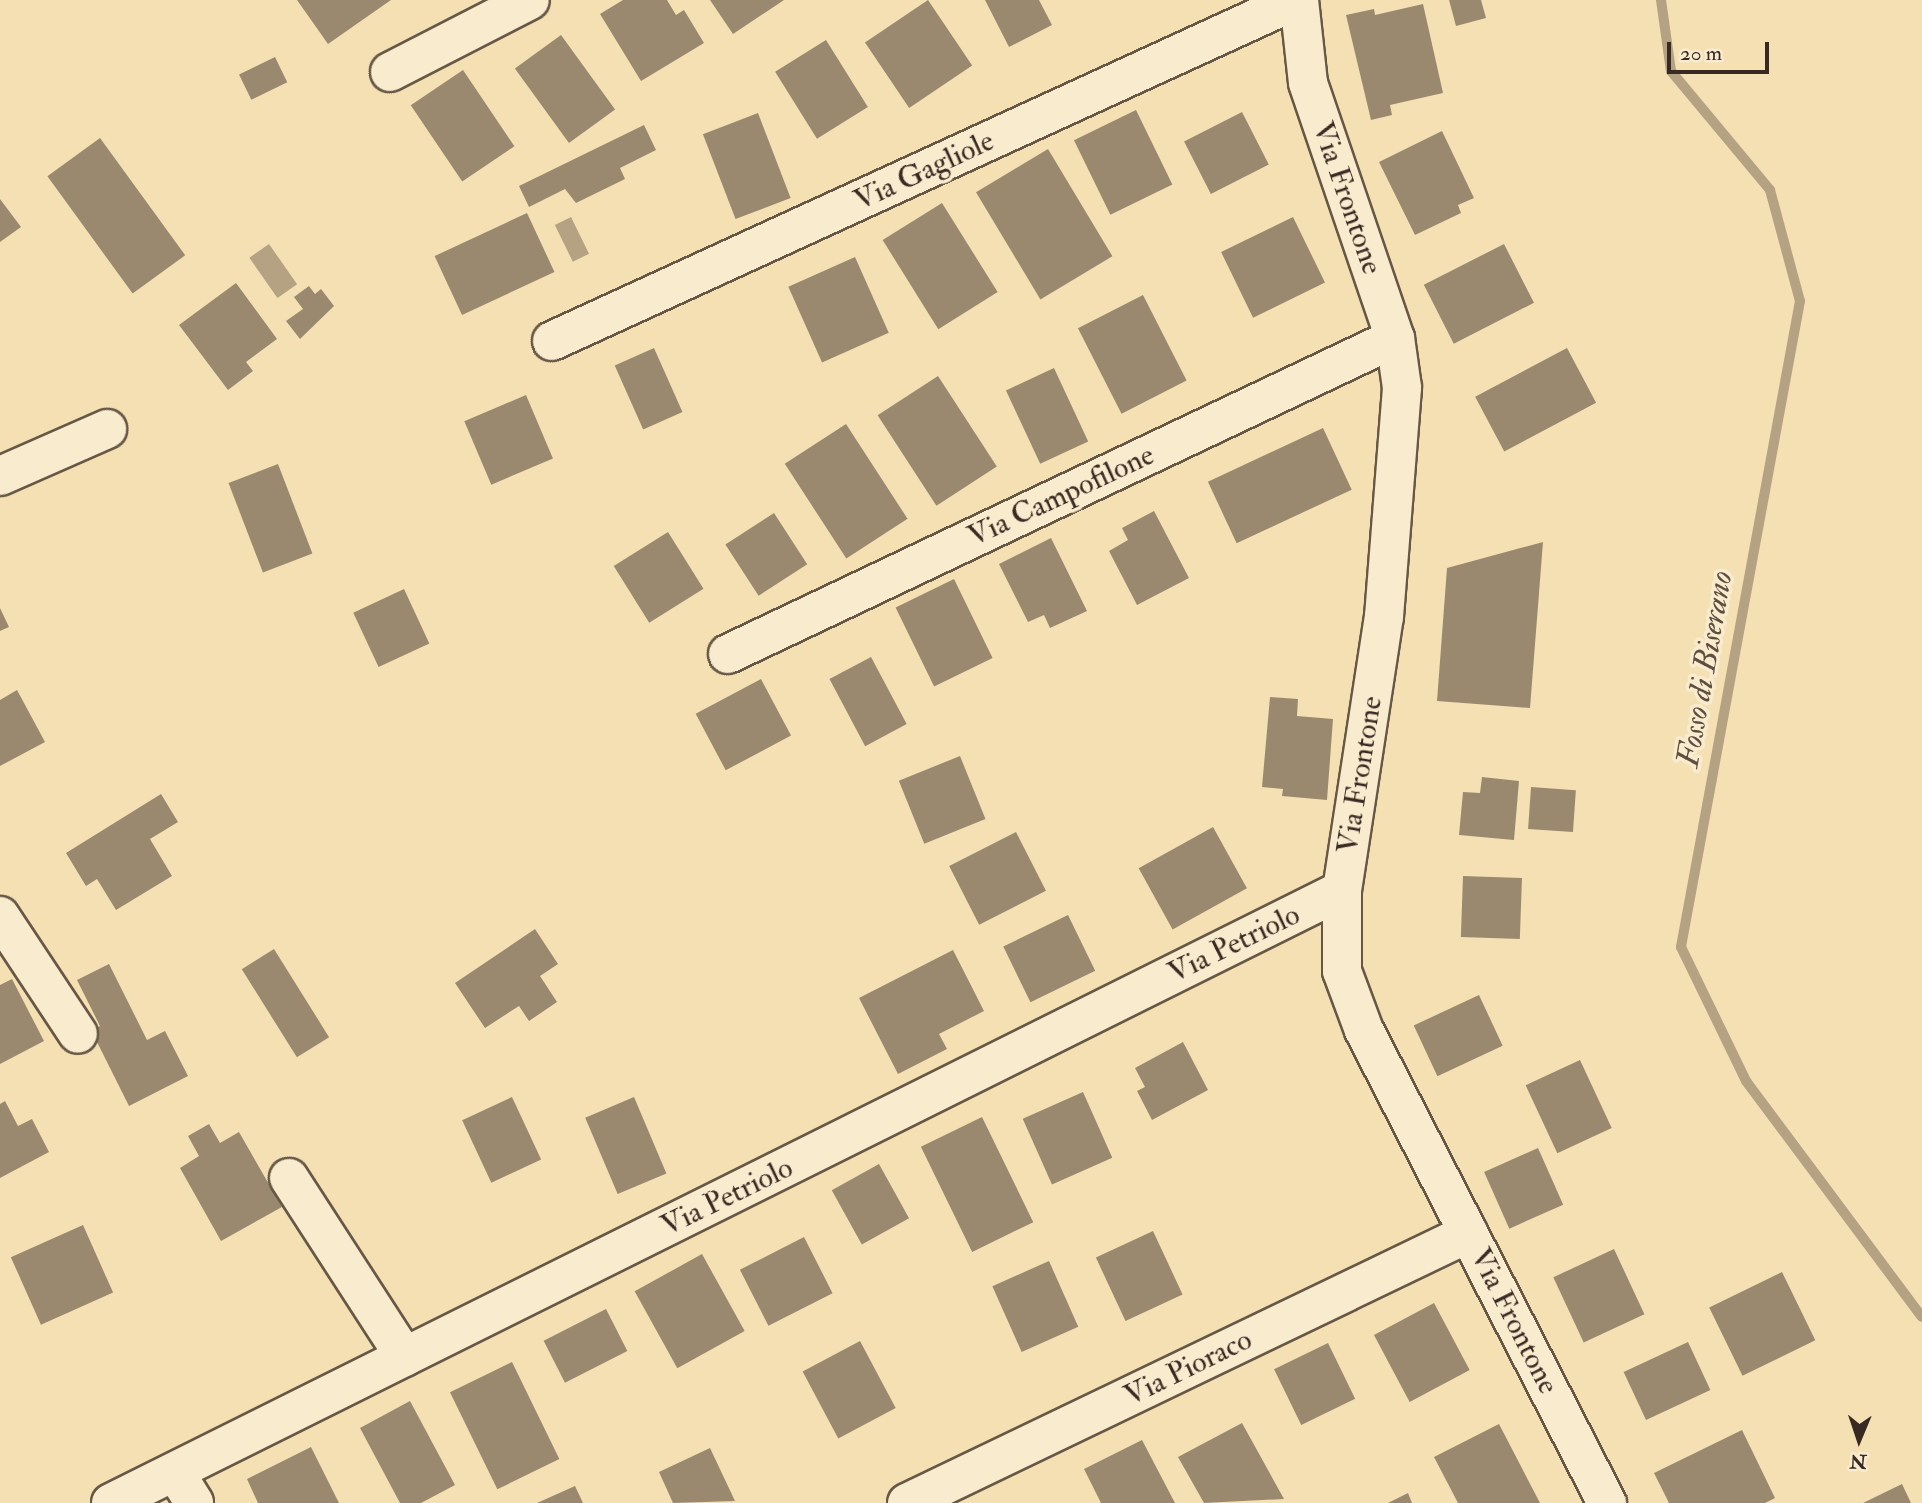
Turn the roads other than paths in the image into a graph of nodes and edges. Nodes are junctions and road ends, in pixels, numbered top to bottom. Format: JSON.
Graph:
{"nodes":[{"id":1,"x":530,"y":0,"type":"edge"},
{"id":2,"x":1297,"y":0,"type":"edge"},
{"id":3,"x":390,"y":72,"type":"dead end"},
{"id":4,"x":1395,"y":338,"type":"junction"},
{"id":5,"x":552,"y":341,"type":"dead end"},
{"id":6,"x":107,"y":429,"type":"dead end"},
{"id":7,"x":0,"y":476,"type":"edge"},
{"id":8,"x":728,"y":654,"type":"dead end"},
{"id":9,"x":1342,"y":890,"type":"junction"},
{"id":10,"x":0,"y":916,"type":"edge"},
{"id":11,"x":78,"y":1034,"type":"dead end"},
{"id":12,"x":289,"y":1178,"type":"dead end"},
{"id":13,"x":1469,"y":1233,"type":"junction"},
{"id":14,"x":405,"y":1357,"type":"junction"},
{"id":15,"x":184,"y":1488,"type":"edge"},
{"id":16,"x":111,"y":1503,"type":"edge"},
{"id":17,"x":907,"y":1503,"type":"edge"},
{"id":18,"x":1606,"y":1503,"type":"edge"}],
"edges":[{"from":1,"to":3,"type":"street"},
{"from":2,"to":4,"type":"street","name":"Via Frontone"},
{"from":2,"to":5,"type":"street","name":"Via Gagliole"},
{"from":4,"to":8,"type":"street","name":"Via Campofilone"},
{"from":4,"to":9,"type":"street","name":"Via Frontone"},
{"from":6,"to":7,"type":"street"},
{"from":9,"to":13,"type":"street","name":"Via Frontone"},
{"from":9,"to":14,"type":"street","name":"Via Petriolo"},
{"from":10,"to":11,"type":"street"},
{"from":12,"to":14,"type":"street"},
{"from":13,"to":17,"type":"street","name":"Via Pioraco"},
{"from":13,"to":18,"type":"street","name":"Via Frontone"},
{"from":14,"to":15,"type":"street","name":"Via Petriolo"},
{"from":15,"to":16,"type":"street","name":"Via Petriolo"}]}
